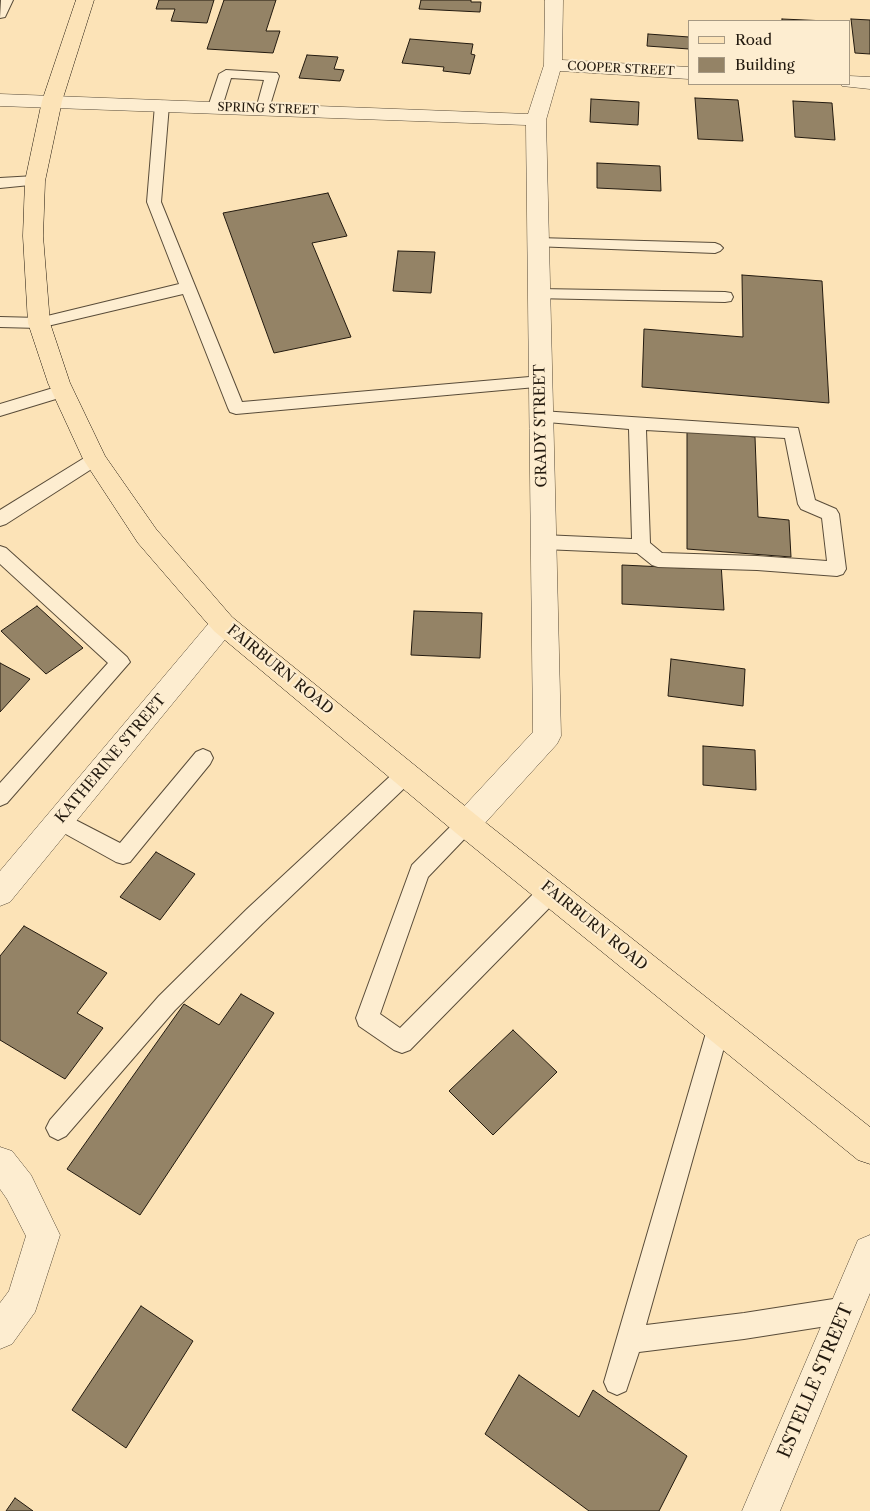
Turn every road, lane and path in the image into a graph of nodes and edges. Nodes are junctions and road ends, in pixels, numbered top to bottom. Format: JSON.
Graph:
{"nodes":[{"id":1,"x":7,"y":0,"type":"edge"},
{"id":2,"x":84,"y":0,"type":"edge"},
{"id":3,"x":554,"y":0,"type":"edge"},
{"id":4,"x":0,"y":14,"type":"edge"},
{"id":5,"x":553,"y":65,"type":"junction"},
{"id":6,"x":688,"y":73,"type":"edge"},
{"id":7,"x":850,"y":82,"type":"edge"},
{"id":8,"x":870,"y":83,"type":"edge"},
{"id":9,"x":218,"y":98,"type":"junction"},
{"id":10,"x":0,"y":100,"type":"edge"},
{"id":11,"x":266,"y":100,"type":"junction"},
{"id":12,"x":52,"y":101,"type":"junction"},
{"id":13,"x":162,"y":105,"type":"junction"},
{"id":14,"x":536,"y":120,"type":"junction"},
{"id":15,"x":35,"y":181,"type":"junction"},
{"id":16,"x":0,"y":183,"type":"edge"},
{"id":17,"x":538,"y":243,"type":"junction"},
{"id":18,"x":715,"y":248,"type":"dead end"},
{"id":19,"x":189,"y":287,"type":"junction"},
{"id":20,"x":539,"y":294,"type":"junction"},
{"id":21,"x":725,"y":297,"type":"dead end"},
{"id":22,"x":0,"y":322,"type":"edge"},
{"id":23,"x":39,"y":323,"type":"junction"},
{"id":24,"x":541,"y":382,"type":"junction"},
{"id":25,"x":63,"y":391,"type":"junction"},
{"id":26,"x":0,"y":410,"type":"edge"},
{"id":27,"x":541,"y":417,"type":"junction"},
{"id":28,"x":637,"y":424,"type":"junction"},
{"id":29,"x":95,"y":459,"type":"junction"},
{"id":30,"x":0,"y":519,"type":"edge"},
{"id":31,"x":543,"y":542,"type":"junction"},
{"id":32,"x":641,"y":546,"type":"junction"},
{"id":33,"x":0,"y":553,"type":"edge"},
{"id":34,"x":223,"y":624,"type":"junction"},
{"id":35,"x":203,"y":758,"type":"dead end"},
{"id":36,"x":406,"y":774,"type":"junction"},
{"id":37,"x":0,"y":797,"type":"edge"},
{"id":38,"x":60,"y":821,"type":"junction"},
{"id":39,"x":466,"y":824,"type":"junction"},
{"id":40,"x":551,"y":891,"type":"junction"},
{"id":41,"x":0,"y":893,"type":"edge"},
{"id":42,"x":718,"y":1026,"type":"junction"},
{"id":43,"x":58,"y":1128,"type":"dead end"},
{"id":44,"x":870,"y":1148,"type":"edge"},
{"id":45,"x":0,"y":1163,"type":"edge"},
{"id":46,"x":870,"y":1252,"type":"edge"},
{"id":47,"x":846,"y":1310,"type":"junction"},
{"id":48,"x":0,"y":1332,"type":"edge"},
{"id":49,"x":630,"y":1340,"type":"junction"},
{"id":50,"x":617,"y":1382,"type":"dead end"},
{"id":51,"x":761,"y":1511,"type":"edge"}],
"edges":[{"from":1,"to":4,"type":"lane"},
{"from":2,"to":12,"type":"main road","name":"FAIRBURN ROAD"},
{"from":3,"to":5,"type":"street","name":"GRADY STREET"},
{"from":5,"to":6,"type":"street","name":"COOPER STREET"},
{"from":5,"to":14,"type":"street","name":"GRADY STREET"},
{"from":7,"to":8,"type":"street"},
{"from":9,"to":11,"type":"street","name":"SPRING STREET"},
{"from":9,"to":11,"type":"lane"},
{"from":9,"to":13,"type":"street","name":"SPRING STREET"},
{"from":10,"to":12,"type":"street","name":"SPRING STREET"},
{"from":11,"to":14,"type":"street","name":"SPRING STREET"},
{"from":12,"to":13,"type":"street","name":"SPRING STREET"},
{"from":12,"to":15,"type":"main road","name":"FAIRBURN ROAD"},
{"from":13,"to":19,"type":"lane"},
{"from":14,"to":17,"type":"street","name":"GRADY STREET"},
{"from":15,"to":16,"type":"lane"},
{"from":15,"to":23,"type":"main road","name":"FAIRBURN ROAD"},
{"from":17,"to":18,"type":"lane"},
{"from":17,"to":20,"type":"street","name":"GRADY STREET"},
{"from":19,"to":23,"type":"lane"},
{"from":19,"to":24,"type":"lane"},
{"from":20,"to":21,"type":"lane"},
{"from":20,"to":24,"type":"street","name":"GRADY STREET"},
{"from":22,"to":23,"type":"lane"},
{"from":23,"to":25,"type":"main road","name":"FAIRBURN ROAD"},
{"from":24,"to":27,"type":"street","name":"GRADY STREET"},
{"from":25,"to":26,"type":"lane"},
{"from":25,"to":29,"type":"main road","name":"FAIRBURN ROAD"},
{"from":27,"to":28,"type":"lane"},
{"from":27,"to":31,"type":"street","name":"GRADY STREET"},
{"from":28,"to":32,"type":"lane"},
{"from":28,"to":32,"type":"lane"},
{"from":29,"to":30,"type":"lane"},
{"from":29,"to":34,"type":"main road","name":"FAIRBURN ROAD"},
{"from":31,"to":32,"type":"lane"},
{"from":31,"to":39,"type":"street","name":"GRADY STREET"},
{"from":33,"to":37,"type":"lane"},
{"from":34,"to":36,"type":"main road","name":"FAIRBURN ROAD"},
{"from":34,"to":38,"type":"street","name":"KATHERINE STREET"},
{"from":35,"to":38,"type":"lane"},
{"from":36,"to":39,"type":"main road","name":"FAIRBURN ROAD"},
{"from":36,"to":43,"type":"lane"},
{"from":38,"to":41,"type":"street","name":"KATHERINE STREET"},
{"from":39,"to":40,"type":"main road","name":"FAIRBURN ROAD"},
{"from":39,"to":40,"type":"lane"},
{"from":40,"to":42,"type":"main road","name":"FAIRBURN ROAD"},
{"from":42,"to":44,"type":"main road","name":"FAIRBURN ROAD"},
{"from":42,"to":49,"type":"lane"},
{"from":45,"to":48,"type":"street"},
{"from":46,"to":47,"type":"street","name":"ESTELLE STREET"},
{"from":47,"to":49,"type":"lane"},
{"from":47,"to":51,"type":"street","name":"ESTELLE STREET"},
{"from":49,"to":50,"type":"lane"}]}
